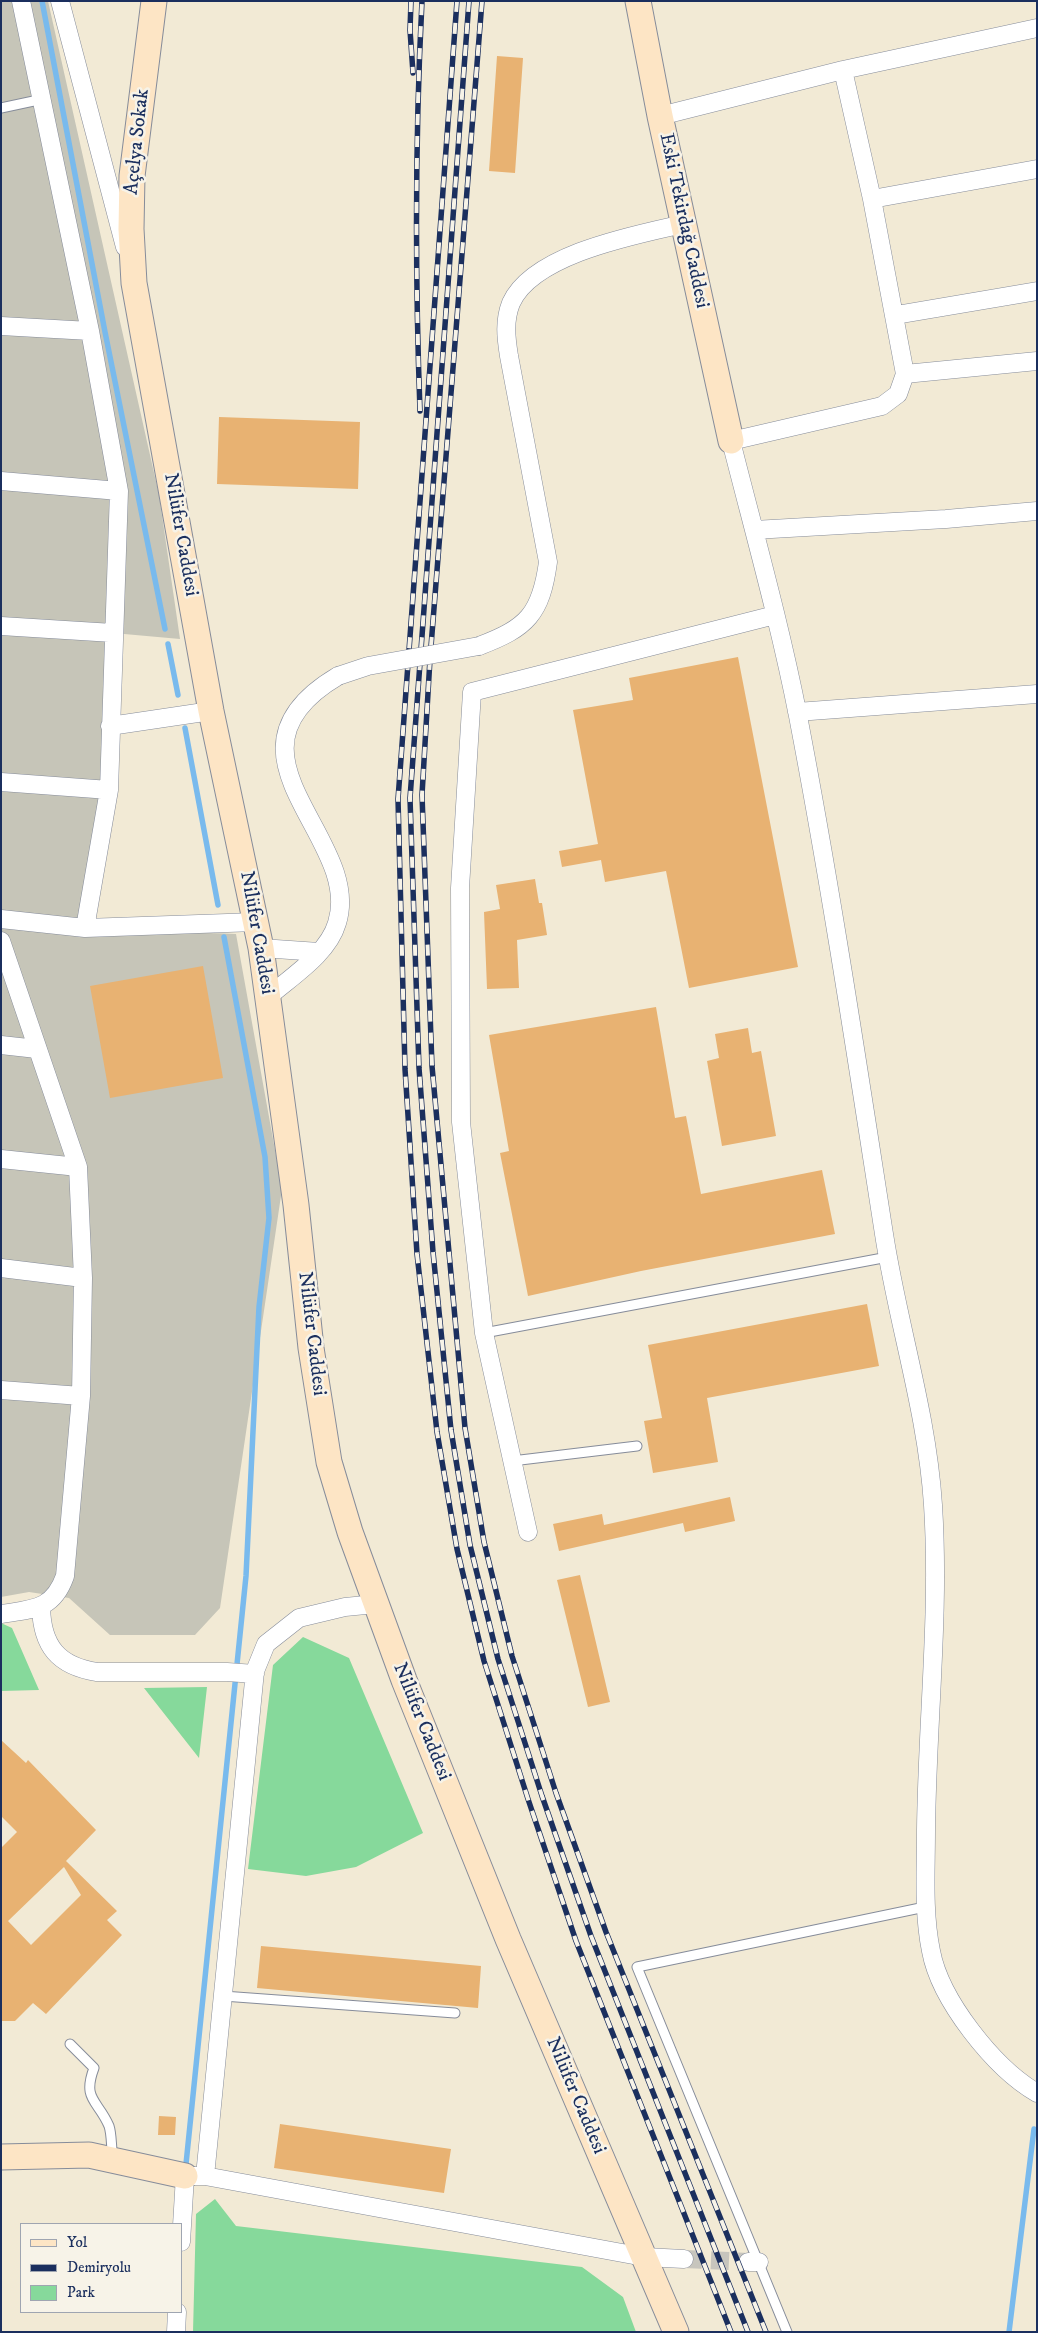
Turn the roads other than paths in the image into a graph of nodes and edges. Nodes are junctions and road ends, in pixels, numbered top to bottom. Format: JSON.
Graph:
{"nodes":[{"id":1,"x":22,"y":1,"type":"edge"},
{"id":2,"x":60,"y":1,"type":"edge"},
{"id":3,"x":154,"y":1,"type":"edge"},
{"id":4,"x":638,"y":1,"type":"edge"},
{"id":5,"x":1037,"y":28,"type":"edge"},
{"id":6,"x":843,"y":70,"type":"junction"},
{"id":7,"x":43,"y":99,"type":"junction"},
{"id":8,"x":1,"y":108,"type":"edge"},
{"id":9,"x":660,"y":116,"type":"junction"},
{"id":10,"x":1037,"y":169,"type":"edge"},
{"id":11,"x":872,"y":199,"type":"junction"},
{"id":12,"x":683,"y":224,"type":"junction"},
{"id":13,"x":134,"y":283,"type":"junction"},
{"id":14,"x":1037,"y":291,"type":"edge"},
{"id":15,"x":896,"y":315,"type":"junction"},
{"id":16,"x":1,"y":326,"type":"edge"},
{"id":17,"x":90,"y":331,"type":"junction"},
{"id":18,"x":1037,"y":361,"type":"edge"},
{"id":19,"x":906,"y":374,"type":"junction"},
{"id":20,"x":731,"y":441,"type":"junction"},
{"id":21,"x":1,"y":481,"type":"edge"},
{"id":22,"x":119,"y":491,"type":"junction"},
{"id":23,"x":1037,"y":511,"type":"edge"},
{"id":24,"x":754,"y":530,"type":"junction"},
{"id":25,"x":775,"y":615,"type":"junction"},
{"id":26,"x":1,"y":626,"type":"edge"},
{"id":27,"x":113,"y":633,"type":"junction"},
{"id":28,"x":1037,"y":694,"type":"edge"},
{"id":29,"x":211,"y":711,"type":"junction"},
{"id":30,"x":797,"y":712,"type":"junction"},
{"id":31,"x":110,"y":726,"type":"junction"},
{"id":32,"x":1,"y":782,"type":"edge"},
{"id":33,"x":109,"y":790,"type":"junction"},
{"id":34,"x":1,"y":919,"type":"edge"},
{"id":35,"x":256,"y":922,"type":"junction"},
{"id":36,"x":85,"y":928,"type":"junction"},
{"id":37,"x":1,"y":941,"type":"edge"},
{"id":38,"x":261,"y":948,"type":"junction"},
{"id":39,"x":319,"y":952,"type":"junction"},
{"id":40,"x":268,"y":997,"type":"junction"},
{"id":41,"x":1,"y":1045,"type":"edge"},
{"id":42,"x":36,"y":1049,"type":"junction"},
{"id":43,"x":1,"y":1159,"type":"edge"},
{"id":44,"x":78,"y":1167,"type":"junction"},
{"id":45,"x":888,"y":1257,"type":"junction"},
{"id":46,"x":1,"y":1268,"type":"edge"},
{"id":47,"x":83,"y":1278,"type":"junction"},
{"id":48,"x":484,"y":1333,"type":"junction"},
{"id":49,"x":1,"y":1390,"type":"edge"},
{"id":50,"x":81,"y":1396,"type":"junction"},
{"id":51,"x":637,"y":1446,"type":"dead end"},
{"id":52,"x":512,"y":1461,"type":"junction"},
{"id":53,"x":528,"y":1532,"type":"dead end"},
{"id":54,"x":376,"y":1604,"type":"junction"},
{"id":55,"x":41,"y":1607,"type":"junction"},
{"id":56,"x":1,"y":1614,"type":"edge"},
{"id":57,"x":255,"y":1674,"type":"junction"},
{"id":58,"x":926,"y":1907,"type":"junction"},
{"id":59,"x":223,"y":1996,"type":"junction"},
{"id":60,"x":455,"y":2013,"type":"dead end"},
{"id":61,"x":70,"y":2044,"type":"dead end"},
{"id":62,"x":1037,"y":2093,"type":"edge"},
{"id":63,"x":1,"y":2156,"type":"edge"},
{"id":64,"x":113,"y":2160,"type":"junction"},
{"id":65,"x":195,"y":2176,"type":"junction"},
{"id":66,"x":182,"y":2237,"type":"edge"},
{"id":67,"x":644,"y":2257,"type":"junction"},
{"id":68,"x":684,"y":2259,"type":"tunnel mouth"},
{"id":69,"x":177,"y":2313,"type":"edge"},
{"id":70,"x":176,"y":2332,"type":"edge"},
{"id":71,"x":676,"y":2332,"type":"edge"},
{"id":72,"x":787,"y":2332,"type":"edge"}],
"edges":[{"from":1,"to":7,"type":"street"},
{"from":2,"to":13,"type":"street"},
{"from":3,"to":13,"type":"main road","name":"Açelya Sokak"},
{"from":4,"to":9,"type":"main road","name":"Eski Tekirdağ Caddesi"},
{"from":5,"to":6,"type":"street"},
{"from":6,"to":9,"type":"street"},
{"from":6,"to":11,"type":"street"},
{"from":7,"to":8,"type":"lane"},
{"from":7,"to":17,"type":"street"},
{"from":9,"to":12,"type":"main road","name":"Eski Tekirdağ Caddesi"},
{"from":10,"to":11,"type":"street"},
{"from":11,"to":15,"type":"street"},
{"from":12,"to":20,"type":"main road","name":"Eski Tekirdağ Caddesi"},
{"from":12,"to":39,"type":"street","bridge":true},
{"from":13,"to":29,"type":"main road","name":"Nilüfer Caddesi"},
{"from":14,"to":15,"type":"street"},
{"from":15,"to":19,"type":"street"},
{"from":16,"to":17,"type":"street"},
{"from":17,"to":22,"type":"street"},
{"from":18,"to":19,"type":"street"},
{"from":19,"to":20,"type":"street"},
{"from":20,"to":24,"type":"street"},
{"from":21,"to":22,"type":"street"},
{"from":22,"to":27,"type":"street"},
{"from":23,"to":24,"type":"street"},
{"from":24,"to":25,"type":"street"},
{"from":25,"to":30,"type":"street"},
{"from":25,"to":48,"type":"street"},
{"from":26,"to":27,"type":"street"},
{"from":27,"to":31,"type":"street"},
{"from":28,"to":30,"type":"street"},
{"from":29,"to":31,"type":"street"},
{"from":29,"to":35,"type":"main road","name":"Nilüfer Caddesi"},
{"from":30,"to":45,"type":"street"},
{"from":31,"to":33,"type":"street"},
{"from":32,"to":33,"type":"street"},
{"from":33,"to":36,"type":"street"},
{"from":34,"to":36,"type":"street"},
{"from":35,"to":36,"type":"street"},
{"from":35,"to":38,"type":"main road","name":"Nilüfer Caddesi"},
{"from":37,"to":42,"type":"street"},
{"from":38,"to":39,"type":"street"},
{"from":38,"to":40,"type":"main road","name":"Nilüfer Caddesi"},
{"from":39,"to":40,"type":"street"},
{"from":40,"to":54,"type":"main road","name":"Nilüfer Caddesi"},
{"from":41,"to":42,"type":"street"},
{"from":42,"to":44,"type":"street"},
{"from":43,"to":44,"type":"street"},
{"from":44,"to":47,"type":"street"},
{"from":45,"to":48,"type":"lane"},
{"from":45,"to":58,"type":"street"},
{"from":46,"to":47,"type":"street"},
{"from":47,"to":50,"type":"street"},
{"from":48,"to":52,"type":"street"},
{"from":49,"to":50,"type":"street"},
{"from":50,"to":55,"type":"street"},
{"from":51,"to":52,"type":"lane"},
{"from":52,"to":53,"type":"street"},
{"from":54,"to":57,"type":"street"},
{"from":54,"to":67,"type":"main road","name":"Nilüfer Caddesi"},
{"from":55,"to":56,"type":"street"},
{"from":55,"to":57,"type":"street"},
{"from":57,"to":59,"type":"street"},
{"from":58,"to":62,"type":"street"},
{"from":58,"to":72,"type":"lane"},
{"from":59,"to":60,"type":"lane"},
{"from":59,"to":65,"type":"street"},
{"from":61,"to":64,"type":"lane"},
{"from":63,"to":64,"type":"main road"},
{"from":64,"to":65,"type":"main road"},
{"from":65,"to":66,"type":"street"},
{"from":65,"to":67,"type":"street"},
{"from":67,"to":68,"type":"street"},
{"from":67,"to":71,"type":"main road","name":"Nilüfer Caddesi"},
{"from":69,"to":70,"type":"street"}]}
